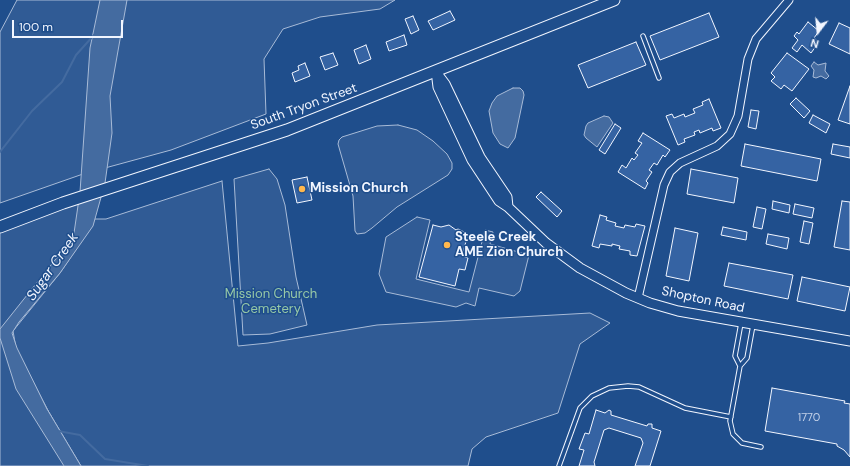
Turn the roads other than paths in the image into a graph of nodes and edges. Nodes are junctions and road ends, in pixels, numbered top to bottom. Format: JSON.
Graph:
{"nodes":[{"id":1,"x":614,"y":0,"type":"edge"},
{"id":2,"x":789,"y":0,"type":"edge"},
{"id":3,"x":643,"y":36,"type":"dead end"},
{"id":4,"x":436,"y":71,"type":"junction"},
{"id":5,"x":659,"y":78,"type":"dead end"},
{"id":6,"x":0,"y":227,"type":"edge"},
{"id":7,"x":638,"y":298,"type":"junction"},
{"id":8,"x":742,"y":322,"type":"junction"},
{"id":9,"x":753,"y":324,"type":"junction"},
{"id":10,"x":850,"y":341,"type":"edge"},
{"id":11,"x":740,"y":366,"type":"junction"},
{"id":12,"x":731,"y":417,"type":"junction"},
{"id":13,"x":761,"y":447,"type":"dead end"},
{"id":14,"x":559,"y":466,"type":"edge"}],
"edges":[{"from":1,"to":4,"type":"main road","name":"South Tryon Street"},
{"from":2,"to":7,"type":"street"},
{"from":3,"to":5,"type":"lane"},
{"from":4,"to":6,"type":"main road","name":"South Tryon Street"},
{"from":4,"to":7,"type":"street","name":"Shopton Road"},
{"from":7,"to":8,"type":"street","name":"Shopton Road"},
{"from":8,"to":9,"type":"street","name":"Shopton Road"},
{"from":8,"to":11,"type":"lane"},
{"from":9,"to":10,"type":"street","name":"Shopton Road"},
{"from":9,"to":11,"type":"lane"},
{"from":11,"to":12,"type":"lane"},
{"from":12,"to":13,"type":"lane"},
{"from":12,"to":14,"type":"lane"}]}
